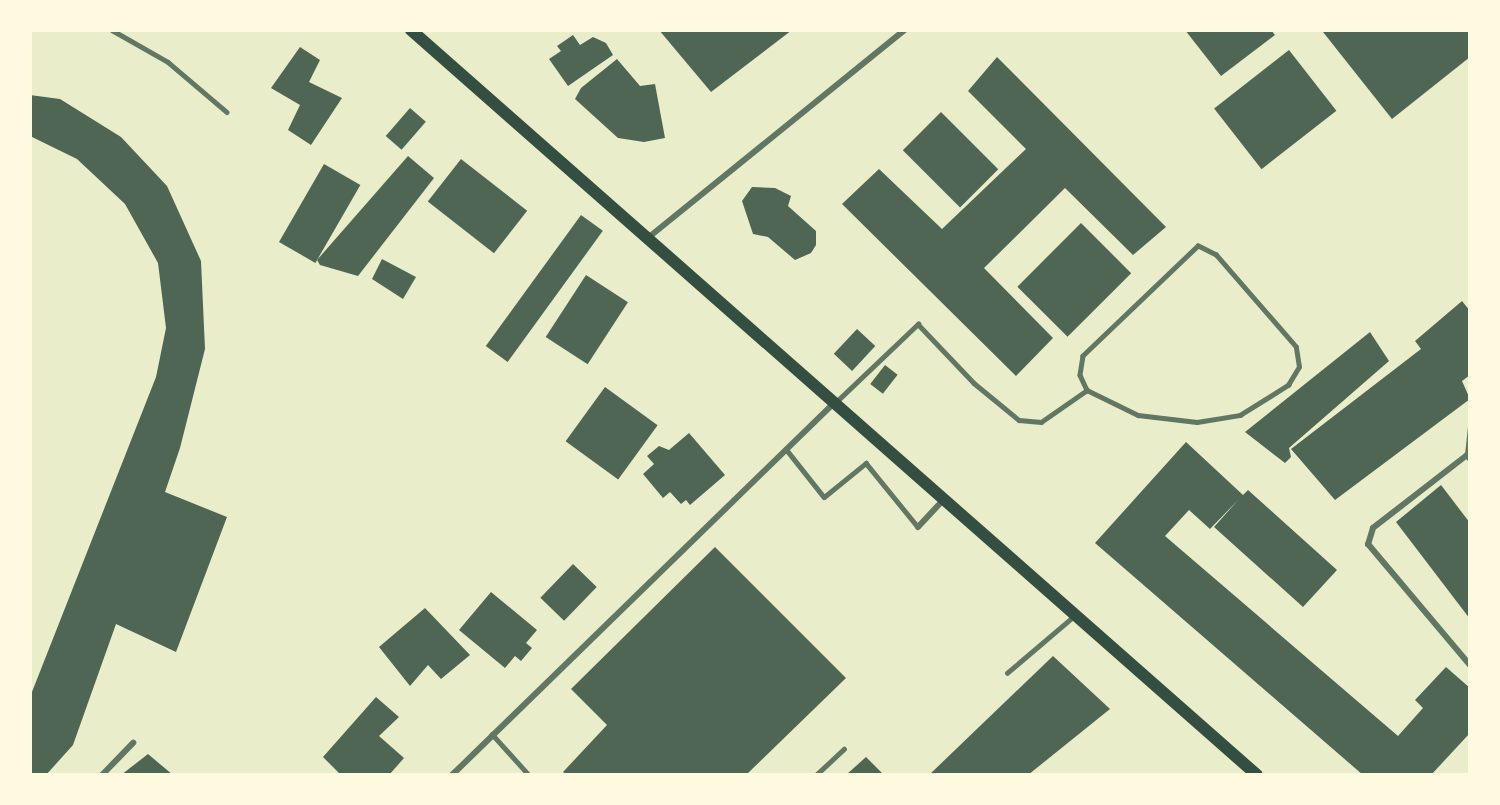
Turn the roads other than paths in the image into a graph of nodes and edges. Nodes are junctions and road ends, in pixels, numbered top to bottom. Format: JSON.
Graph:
{"nodes":[{"id":1,"x":112,"y":30,"type":"edge"},
{"id":2,"x":411,"y":30,"type":"edge"},
{"id":3,"x":905,"y":30,"type":"edge"},
{"id":4,"x":227,"y":112,"type":"dead end"},
{"id":5,"x":649,"y":237,"type":"junction"},
{"id":6,"x":1087,"y":390,"type":"junction"},
{"id":7,"x":833,"y":404,"type":"junction"},
{"id":8,"x":1470,"y":426,"type":"edge"},
{"id":9,"x":786,"y":449,"type":"junction"},
{"id":10,"x":1469,"y":457,"type":"edge"},
{"id":11,"x":943,"y":500,"type":"junction"},
{"id":12,"x":918,"y":528,"type":"joint"},
{"id":13,"x":1076,"y":615,"type":"junction"},
{"id":14,"x":1470,"y":665,"type":"edge"},
{"id":15,"x":1007,"y":673,"type":"dead end"},
{"id":16,"x":492,"y":734,"type":"junction"},
{"id":17,"x":133,"y":743,"type":"dead end"},
{"id":18,"x":844,"y":749,"type":"dead end"},
{"id":19,"x":102,"y":775,"type":"edge"},
{"id":20,"x":452,"y":775,"type":"edge"},
{"id":21,"x":529,"y":775,"type":"edge"},
{"id":22,"x":816,"y":775,"type":"edge"},
{"id":23,"x":1257,"y":775,"type":"edge"}],
"edges":[{"from":1,"to":4,"type":"lane"},
{"from":2,"to":5,"type":"main road"},
{"from":3,"to":5,"type":"street"},
{"from":5,"to":7,"type":"main road"},
{"from":6,"to":6,"type":"lane"},
{"from":6,"to":7,"type":"lane"},
{"from":7,"to":9,"type":"street"},
{"from":7,"to":11,"type":"main road"},
{"from":8,"to":10,"type":"lane"},
{"from":9,"to":12,"type":"lane"},
{"from":9,"to":16,"type":"street"},
{"from":10,"to":14,"type":"street"},
{"from":11,"to":12,"type":"street"},
{"from":11,"to":13,"type":"main road"},
{"from":13,"to":15,"type":"lane"},
{"from":13,"to":23,"type":"main road"},
{"from":16,"to":20,"type":"street"},
{"from":16,"to":21,"type":"lane"},
{"from":17,"to":19,"type":"street"},
{"from":18,"to":22,"type":"lane"}]}
